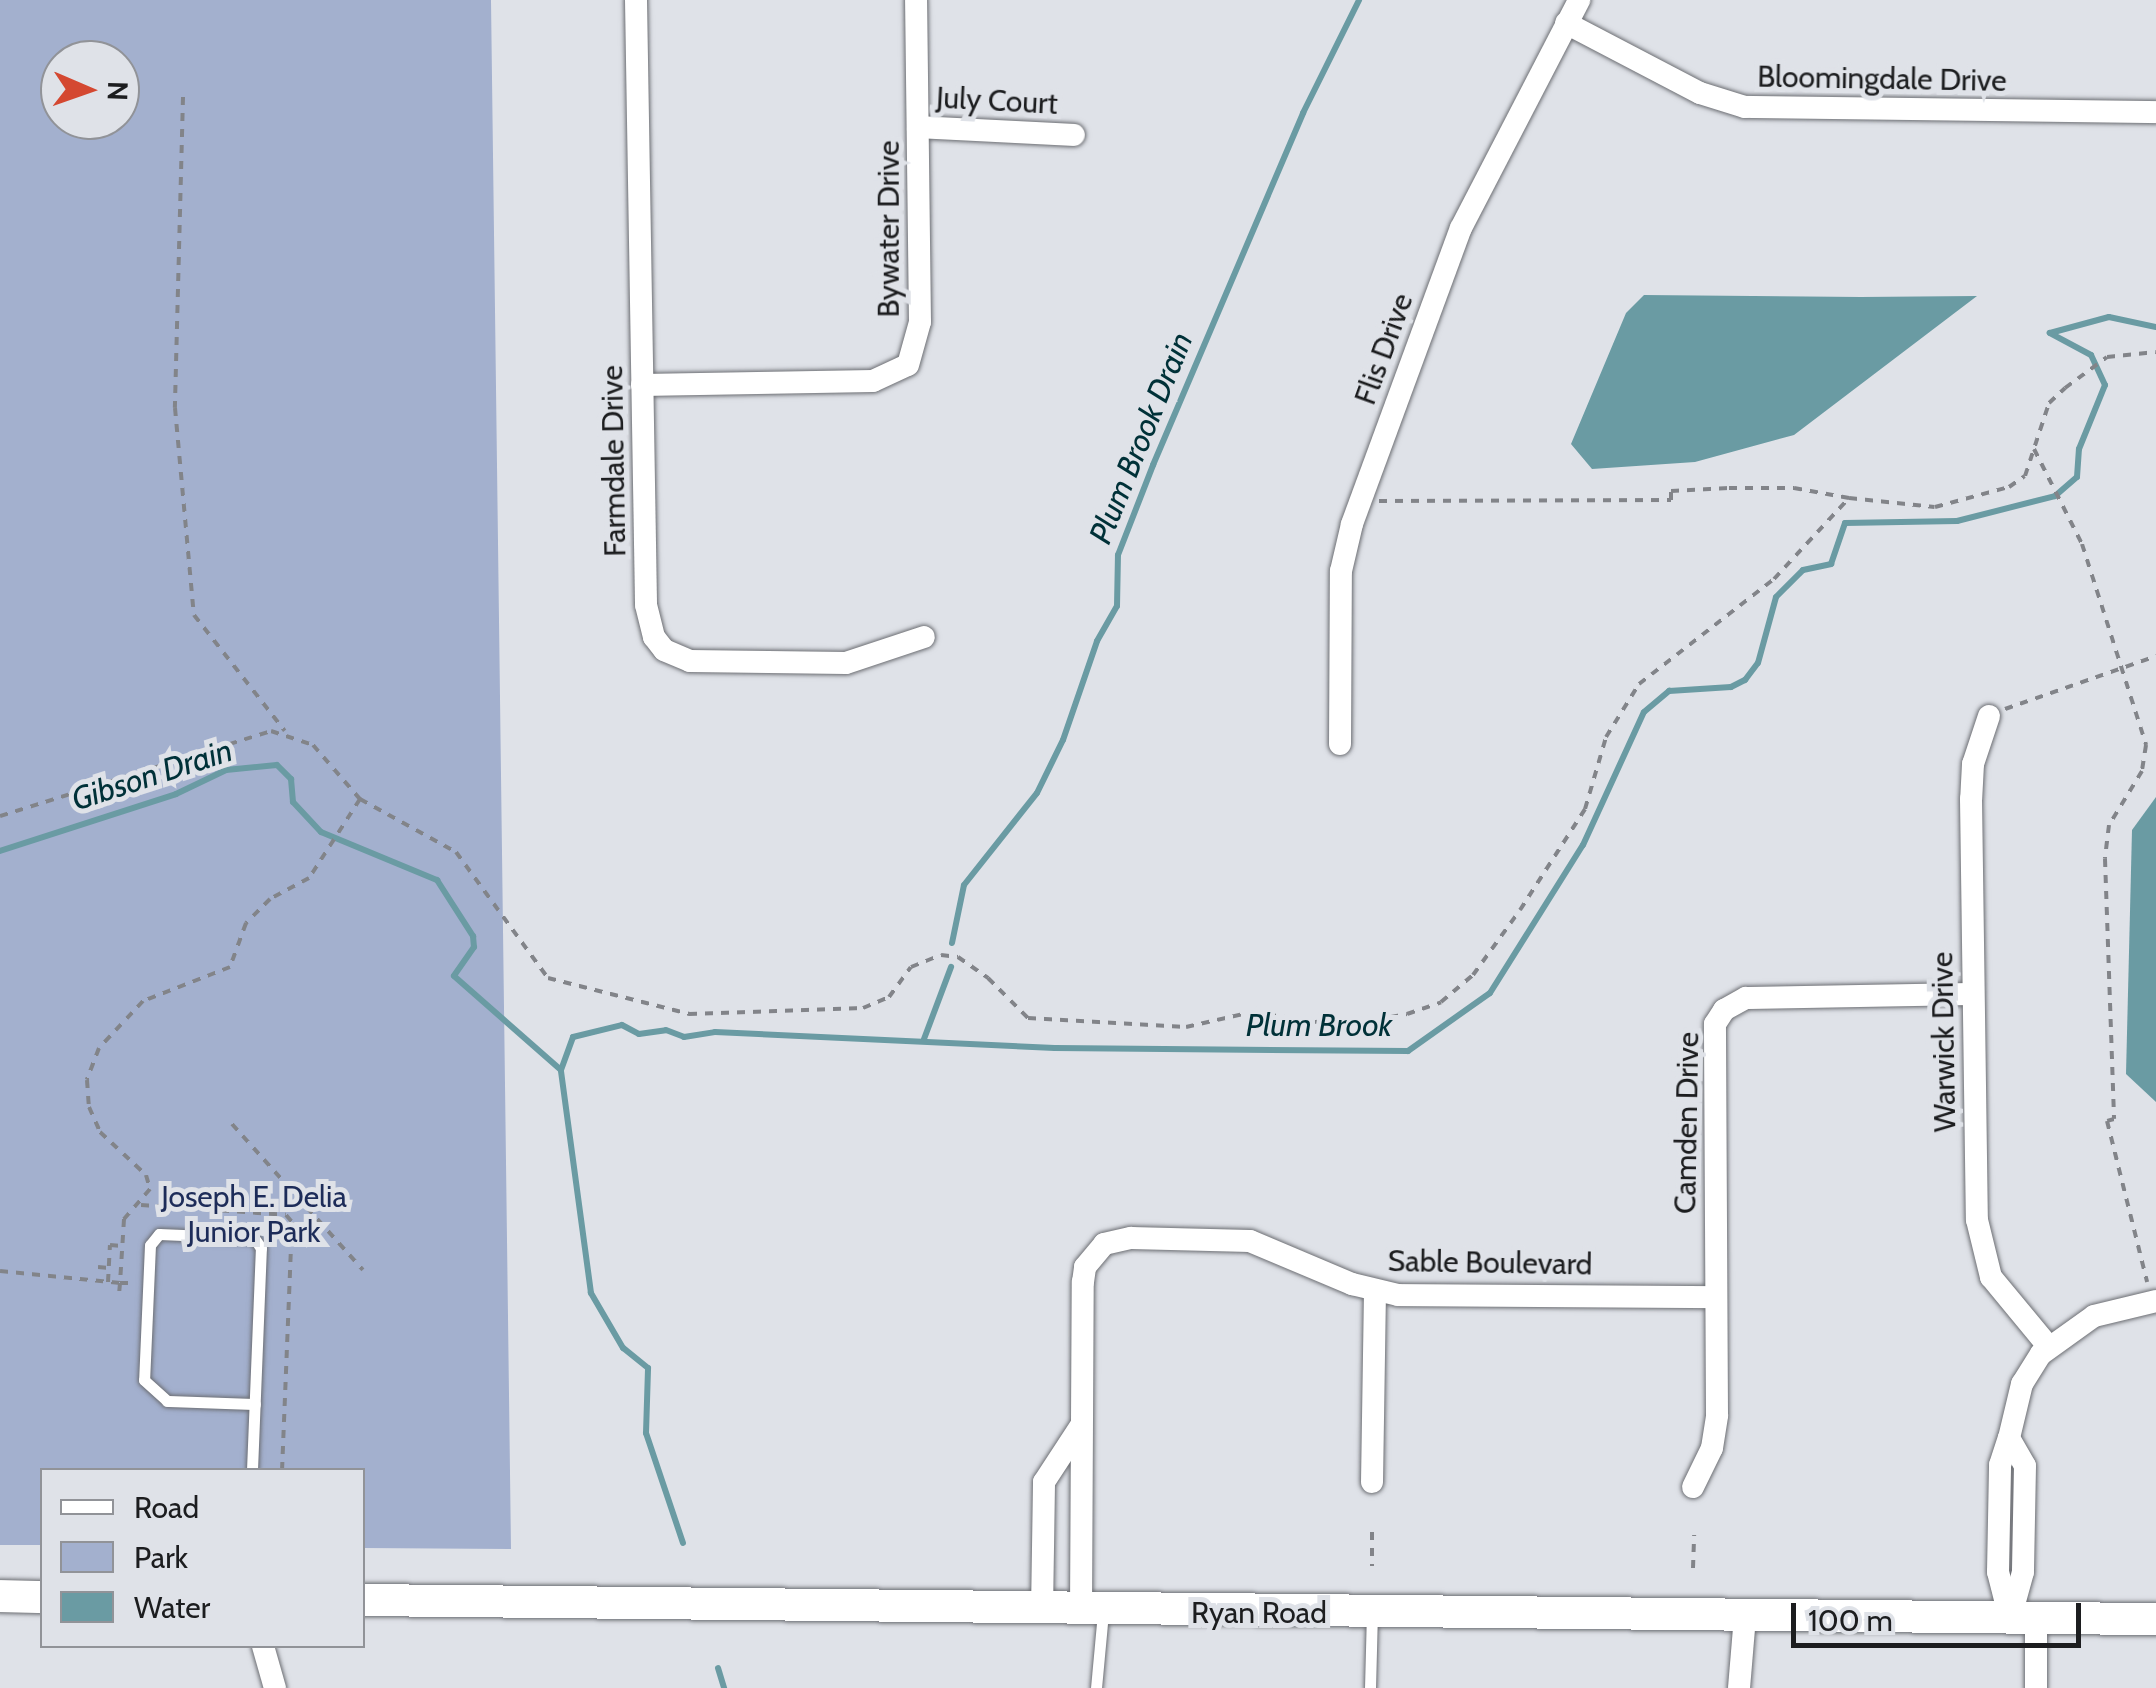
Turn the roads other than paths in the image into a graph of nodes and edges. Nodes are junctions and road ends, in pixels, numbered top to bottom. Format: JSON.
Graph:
{"nodes":[{"id":1,"x":636,"y":0,"type":"edge"},
{"id":2,"x":916,"y":0,"type":"edge"},
{"id":3,"x":1578,"y":0,"type":"edge"},
{"id":4,"x":1566,"y":23,"type":"junction"},
{"id":5,"x":2156,"y":112,"type":"edge"},
{"id":6,"x":918,"y":127,"type":"junction"},
{"id":7,"x":1074,"y":135,"type":"dead end"},
{"id":8,"x":642,"y":385,"type":"junction"},
{"id":9,"x":924,"y":637,"type":"dead end"},
{"id":10,"x":1989,"y":716,"type":"road end"},
{"id":11,"x":1340,"y":744,"type":"dead end"},
{"id":12,"x":1973,"y":994,"type":"junction"},
{"id":13,"x":1374,"y":1292,"type":"junction"},
{"id":14,"x":1716,"y":1297,"type":"junction"},
{"id":15,"x":2154,"y":1301,"type":"edge"},
{"id":16,"x":2049,"y":1348,"type":"junction"},
{"id":17,"x":255,"y":1404,"type":"junction"},
{"id":18,"x":1080,"y":1427,"type":"junction"},
{"id":19,"x":252,"y":1468,"type":"edge"},
{"id":20,"x":1372,"y":1482,"type":"dead end"},
{"id":21,"x":1693,"y":1487,"type":"dead end"},
{"id":22,"x":0,"y":1596,"type":"edge"},
{"id":23,"x":40,"y":1596,"type":"edge"},
{"id":24,"x":365,"y":1600,"type":"edge"},
{"id":25,"x":1042,"y":1611,"type":"junction"},
{"id":26,"x":1092,"y":1612,"type":"junction"},
{"id":27,"x":1372,"y":1614,"type":"junction"},
{"id":28,"x":1745,"y":1617,"type":"junction"},
{"id":29,"x":2023,"y":1618,"type":"junction"},
{"id":30,"x":2156,"y":1620,"type":"edge"},
{"id":31,"x":264,"y":1648,"type":"edge"},
{"id":32,"x":275,"y":1688,"type":"edge"},
{"id":33,"x":1096,"y":1688,"type":"edge"},
{"id":34,"x":1370,"y":1688,"type":"edge"},
{"id":35,"x":1739,"y":1688,"type":"edge"},
{"id":36,"x":2036,"y":1688,"type":"edge"}],
"edges":[{"from":1,"to":8,"type":"street","name":"Farmdale Drive"},
{"from":2,"to":6,"type":"street","name":"Bywater Drive"},
{"from":3,"to":4,"type":"street","name":"Flis Drive"},
{"from":4,"to":5,"type":"street","name":"Bloomingdale Drive"},
{"from":4,"to":11,"type":"street","name":"Flis Drive"},
{"from":6,"to":7,"type":"street","name":"July Court"},
{"from":6,"to":8,"type":"street","name":"Bywater Drive"},
{"from":8,"to":9,"type":"street","name":"Farmdale Drive"},
{"from":10,"to":12,"type":"street","name":"Warwick Drive"},
{"from":12,"to":14,"type":"street","name":"Camden Drive"},
{"from":12,"to":16,"type":"street","name":"Warwick Drive"},
{"from":13,"to":14,"type":"street","name":"Sable Boulevard"},
{"from":13,"to":18,"type":"street","name":"Sable Boulevard"},
{"from":13,"to":20,"type":"street"},
{"from":14,"to":21,"type":"street","name":"Camden Drive"},
{"from":15,"to":16,"type":"street"},
{"from":16,"to":29,"type":"street"},
{"from":17,"to":17,"type":"lane"},
{"from":17,"to":19,"type":"lane"},
{"from":18,"to":25,"type":"street"},
{"from":18,"to":26,"type":"street","name":"Sable Boulevard"},
{"from":22,"to":23,"type":"main road"},
{"from":24,"to":25,"type":"main road","name":"Ryan Road"},
{"from":25,"to":26,"type":"main road","name":"Ryan Road"},
{"from":26,"to":27,"type":"main road","name":"Ryan Road"},
{"from":26,"to":33,"type":"lane"},
{"from":27,"to":28,"type":"main road","name":"Ryan Road"},
{"from":27,"to":34,"type":"lane"},
{"from":28,"to":29,"type":"main road","name":"Ryan Road"},
{"from":28,"to":35,"type":"street"},
{"from":29,"to":30,"type":"main road","name":"Ryan Road"},
{"from":29,"to":36,"type":"street"},
{"from":31,"to":32,"type":"street"}]}
